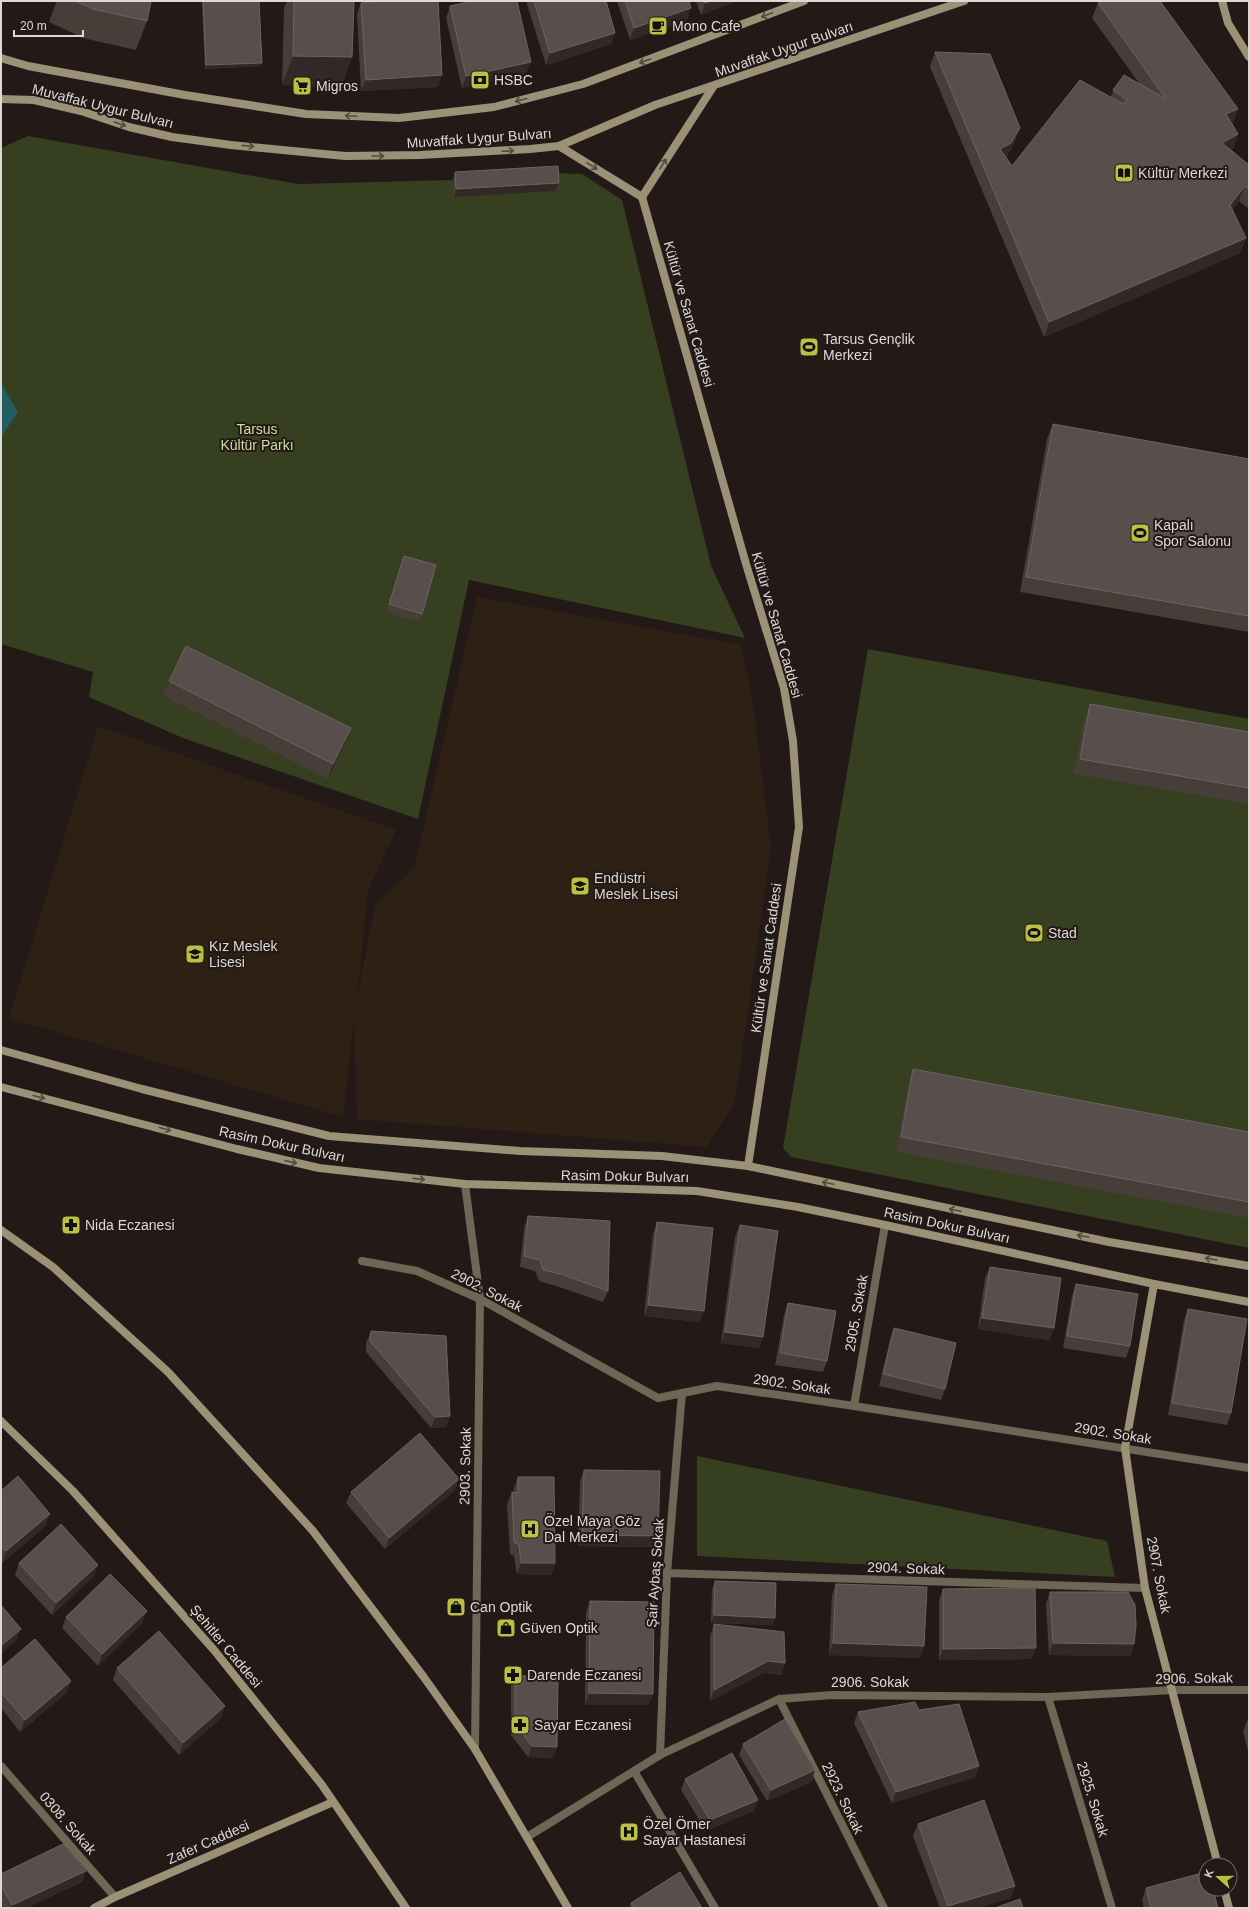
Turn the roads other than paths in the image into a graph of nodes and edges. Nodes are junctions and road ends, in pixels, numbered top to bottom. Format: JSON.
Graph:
{"nodes":[{"id":1,"x":804,"y":1,"type":"edge"},
{"id":2,"x":964,"y":1,"type":"edge"},
{"id":3,"x":1222,"y":1,"type":"edge"},
{"id":4,"x":791,"y":3,"type":"edge"},
{"id":5,"x":1249,"y":57,"type":"edge"},
{"id":6,"x":1,"y":58,"type":"edge"},
{"id":7,"x":713,"y":87,"type":"junction"},
{"id":8,"x":1,"y":99,"type":"edge"},
{"id":9,"x":559,"y":146,"type":"junction"},
{"id":10,"x":642,"y":197,"type":"junction"},
{"id":11,"x":1,"y":1050,"type":"edge"},
{"id":12,"x":1,"y":1087,"type":"edge"},
{"id":13,"x":748,"y":1166,"type":"junction"},
{"id":14,"x":465,"y":1184,"type":"junction"},
{"id":15,"x":885,"y":1225,"type":"junction"},
{"id":16,"x":1,"y":1230,"type":"edge"},
{"id":17,"x":362,"y":1261,"type":"dead end"},
{"id":18,"x":1249,"y":1266,"type":"edge"},
{"id":19,"x":1154,"y":1284,"type":"junction"},
{"id":20,"x":480,"y":1299,"type":"junction"},
{"id":21,"x":1249,"y":1302,"type":"edge"},
{"id":22,"x":682,"y":1393,"type":"junction"},
{"id":23,"x":854,"y":1406,"type":"junction"},
{"id":24,"x":1,"y":1421,"type":"edge"},
{"id":25,"x":1125,"y":1448,"type":"junction"},
{"id":26,"x":1249,"y":1468,"type":"edge"},
{"id":27,"x":667,"y":1573,"type":"junction"},
{"id":28,"x":1145,"y":1588,"type":"junction"},
{"id":29,"x":1173,"y":1690,"type":"junction"},
{"id":30,"x":1249,"y":1690,"type":"edge"},
{"id":31,"x":1048,"y":1697,"type":"junction"},
{"id":32,"x":780,"y":1699,"type":"junction"},
{"id":33,"x":475,"y":1749,"type":"junction"},
{"id":34,"x":660,"y":1755,"type":"junction"},
{"id":35,"x":1,"y":1766,"type":"edge"},
{"id":36,"x":634,"y":1771,"type":"junction"},
{"id":37,"x":333,"y":1802,"type":"junction"},
{"id":38,"x":527,"y":1837,"type":"junction"},
{"id":39,"x":1216,"y":1857,"type":"edge"},
{"id":40,"x":115,"y":1897,"type":"junction"},
{"id":41,"x":1226,"y":1897,"type":"edge"},
{"id":42,"x":94,"y":1908,"type":"edge"},
{"id":43,"x":406,"y":1908,"type":"edge"},
{"id":44,"x":568,"y":1908,"type":"edge"},
{"id":45,"x":715,"y":1908,"type":"edge"},
{"id":46,"x":884,"y":1908,"type":"edge"},
{"id":47,"x":1112,"y":1908,"type":"edge"},
{"id":48,"x":1229,"y":1908,"type":"edge"}],
"edges":[{"from":1,"to":4,"type":"main road","name":"Muvaffak Uygur Bulvarı"},
{"from":2,"to":7,"type":"main road","name":"Muvaffak Uygur Bulvarı"},
{"from":3,"to":5,"type":"main road"},
{"from":4,"to":6,"type":"main road","name":"Muvaffak Uygur Bulvarı","one_way":true},
{"from":7,"to":9,"type":"main road","name":"Muvaffak Uygur Bulvarı"},
{"from":10,"to":7,"type":"main road","one_way":true},
{"from":8,"to":9,"type":"main road","name":"Muvaffak Uygur Bulvarı","one_way":true},
{"from":9,"to":10,"type":"main road","one_way":true},
{"from":10,"to":13,"type":"main road","name":"Kültür ve Sanat Caddesi"},
{"from":11,"to":13,"type":"main road"},
{"from":12,"to":14,"type":"main road","name":"Rasim Dokur Bulvarı","one_way":true},
{"from":18,"to":13,"type":"main road","one_way":true},
{"from":14,"to":15,"type":"main road","name":"Rasim Dokur Bulvarı"},
{"from":14,"to":20,"type":"street","name":"2903. Sokak"},
{"from":15,"to":19,"type":"main road","name":"Rasim Dokur Bulvarı"},
{"from":15,"to":23,"type":"street","name":"2905. Sokak"},
{"from":16,"to":33,"type":"main road"},
{"from":17,"to":20,"type":"street","name":"2902. Sokak"},
{"from":19,"to":21,"type":"main road","name":"Rasim Dokur Bulvarı"},
{"from":19,"to":25,"type":"main road","name":"2907. Sokak"},
{"from":20,"to":22,"type":"street","name":"2902. Sokak"},
{"from":20,"to":33,"type":"street","name":"2903. Sokak"},
{"from":22,"to":23,"type":"street","name":"2902. Sokak"},
{"from":22,"to":27,"type":"street","name":"Şair Aybaş Sokak"},
{"from":23,"to":25,"type":"street","name":"2902. Sokak"},
{"from":24,"to":37,"type":"main road","name":"Şehitler Caddesi"},
{"from":25,"to":26,"type":"street","name":"2902. Sokak"},
{"from":25,"to":28,"type":"main road","name":"2907. Sokak"},
{"from":27,"to":28,"type":"street","name":"2904. Sokak"},
{"from":27,"to":34,"type":"street","name":"Şair Aybaş Sokak"},
{"from":28,"to":29,"type":"main road","name":"2907. Sokak"},
{"from":29,"to":30,"type":"street","name":"2906. Sokak"},
{"from":29,"to":31,"type":"street","name":"2906. Sokak"},
{"from":29,"to":39,"type":"main road","name":"2907. Sokak"},
{"from":31,"to":32,"type":"street","name":"2906. Sokak"},
{"from":31,"to":47,"type":"street","name":"2925. Sokak"},
{"from":32,"to":34,"type":"street","name":"2906. Sokak"},
{"from":32,"to":46,"type":"street","name":"2923. Sokak"},
{"from":33,"to":38,"type":"main road"},
{"from":34,"to":36,"type":"street","name":"2906. Sokak"},
{"from":35,"to":40,"type":"street","name":"0308. Sokak"},
{"from":36,"to":38,"type":"street","name":"2906. Sokak"},
{"from":36,"to":45,"type":"street"},
{"from":37,"to":40,"type":"main road","name":"Zafer Caddesi"},
{"from":37,"to":43,"type":"main road","name":"Şehitler Caddesi"},
{"from":38,"to":44,"type":"main road"},
{"from":40,"to":42,"type":"main road","name":"Zafer Caddesi"},
{"from":41,"to":48,"type":"main road"}]}
